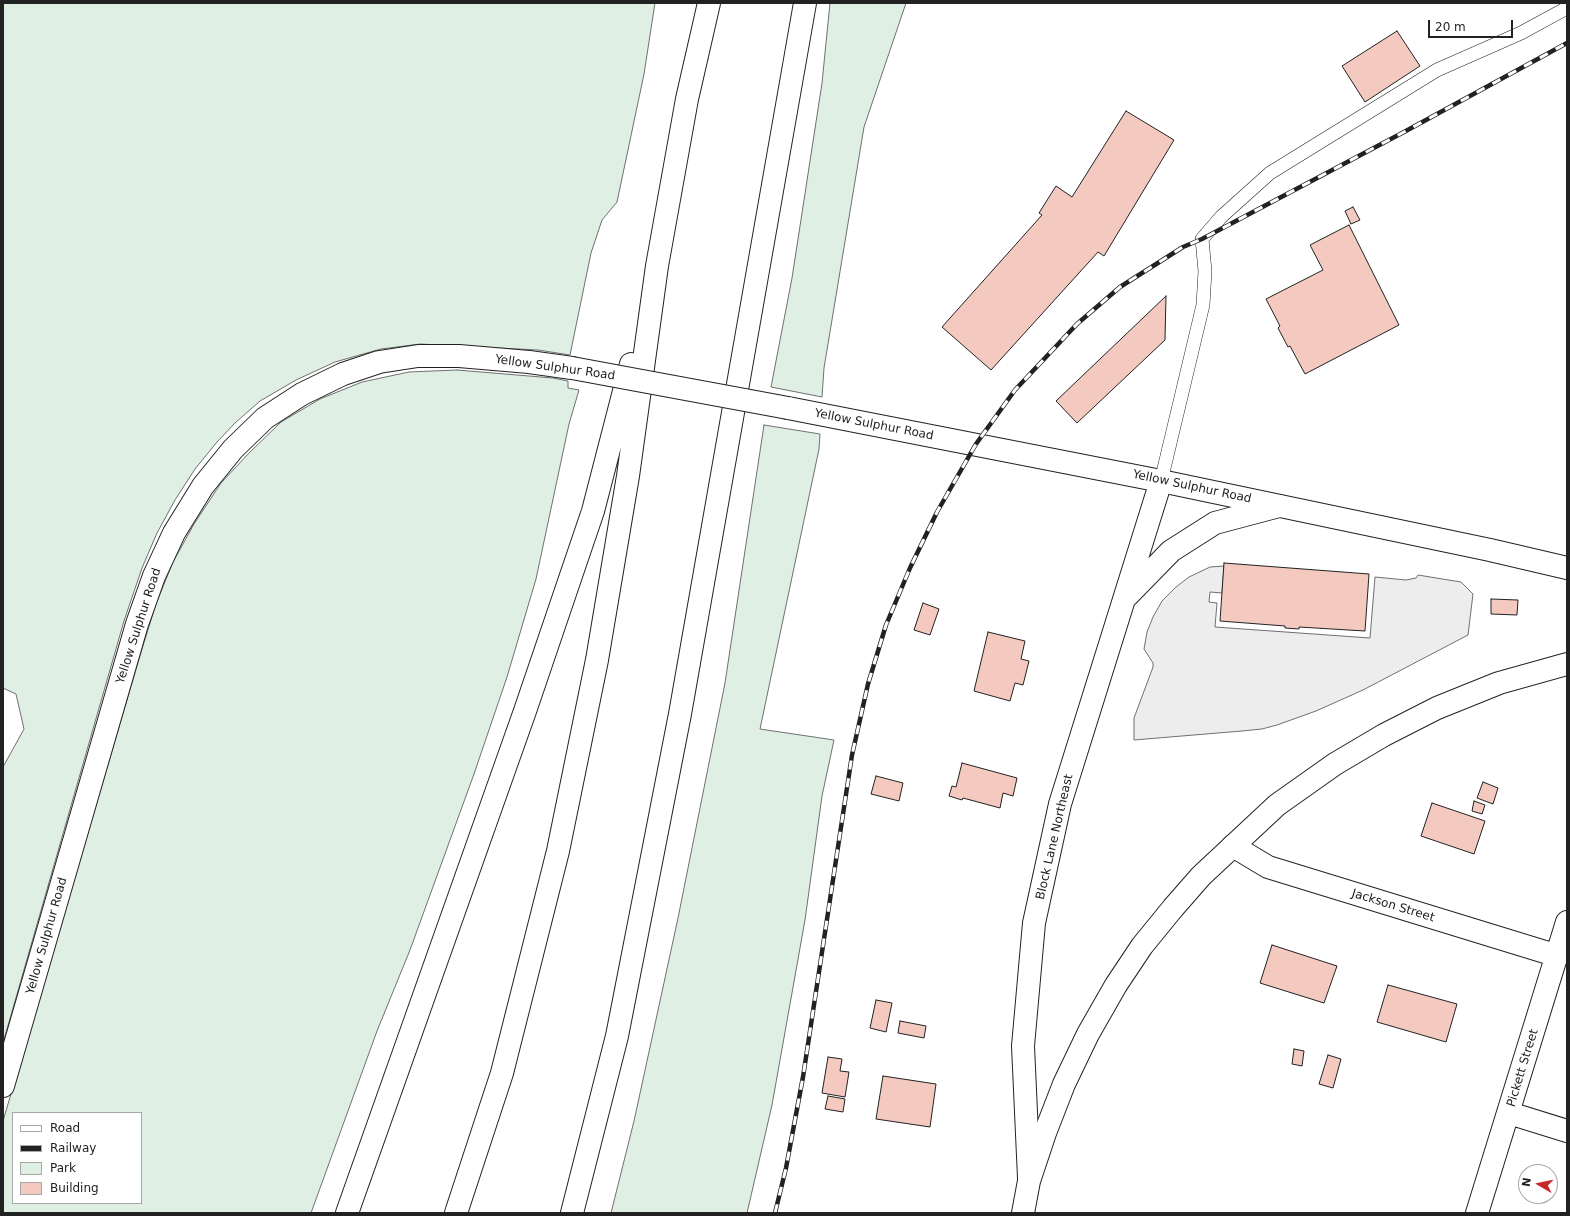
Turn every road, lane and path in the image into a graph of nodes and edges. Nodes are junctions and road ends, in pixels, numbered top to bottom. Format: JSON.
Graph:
{"nodes":[{"id":1,"x":709,"y":3,"type":"edge"},
{"id":2,"x":805,"y":3,"type":"edge"},
{"id":3,"x":1567,"y":8,"type":"edge"},
{"id":4,"x":657,"y":266,"type":"junction"},
{"id":5,"x":1162,"y":480,"type":"junction"},
{"id":6,"x":1279,"y":506,"type":"junction"},
{"id":7,"x":1567,"y":568,"type":"edge"},
{"id":8,"x":1124,"y":599,"type":"junction"},
{"id":9,"x":1567,"y":664,"type":"edge"},
{"id":10,"x":1233,"y":846,"type":"junction"},
{"id":11,"x":1567,"y":922,"type":"edge"},
{"id":12,"x":1558,"y":956,"type":"junction"},
{"id":13,"x":3,"y":1086,"type":"edge"},
{"id":14,"x":1509,"y":1113,"type":"junction"},
{"id":15,"x":1567,"y":1131,"type":"edge"},
{"id":16,"x":1029,"y":1181,"type":"junction"},
{"id":17,"x":347,"y":1213,"type":"edge"},
{"id":18,"x":456,"y":1213,"type":"edge"},
{"id":19,"x":572,"y":1213,"type":"edge"},
{"id":20,"x":1023,"y":1213,"type":"edge"},
{"id":21,"x":1477,"y":1213,"type":"edge"}],
"edges":[{"from":1,"to":4,"type":"main road"},
{"from":2,"to":19,"type":"main road"},
{"from":3,"to":5,"type":"lane"},
{"from":4,"to":17,"type":"main road"},
{"from":4,"to":18,"type":"main road"},
{"from":5,"to":6,"type":"main road","name":"Yellow Sulphur Road"},
{"from":5,"to":8,"type":"main road","name":"Block Lane Northeast"},
{"from":5,"to":13,"type":"main road","name":"Yellow Sulphur Road","bridge":true},
{"from":6,"to":7,"type":"main road","name":"Yellow Sulphur Road"},
{"from":6,"to":8,"type":"main road"},
{"from":8,"to":16,"type":"main road","name":"Block Lane Northeast"},
{"from":9,"to":10,"type":"main road"},
{"from":10,"to":12,"type":"main road","name":"Jackson Street"},
{"from":10,"to":16,"type":"main road"},
{"from":11,"to":12,"type":"main road","name":"Pickett Street"},
{"from":12,"to":14,"type":"main road","name":"Pickett Street"},
{"from":14,"to":15,"type":"main road"},
{"from":14,"to":21,"type":"main road","name":"Pickett Street"},
{"from":16,"to":20,"type":"main road"}]}
